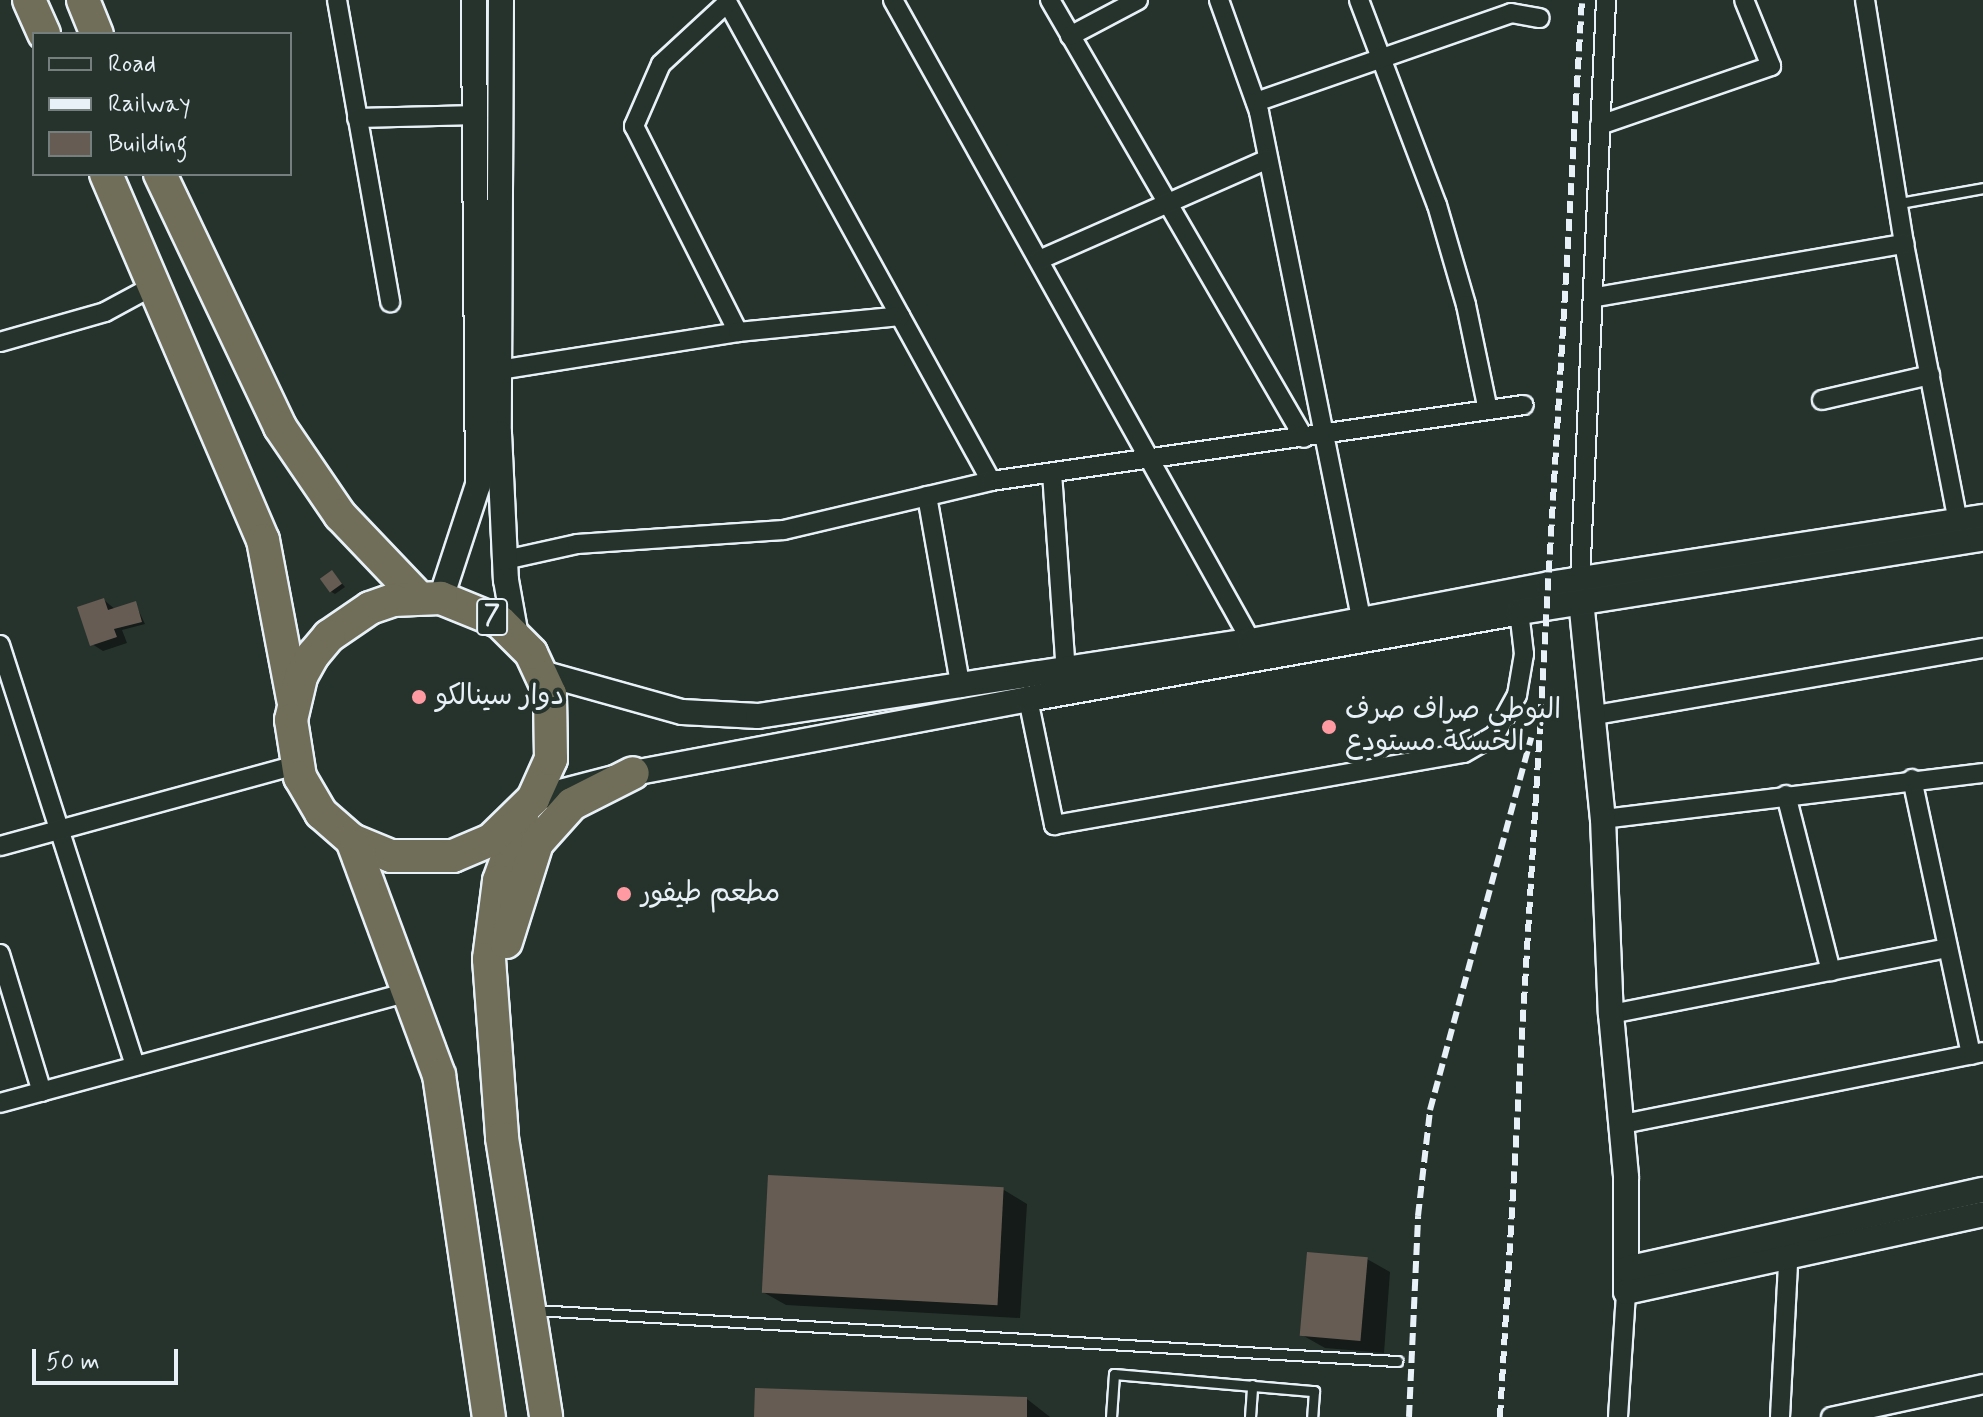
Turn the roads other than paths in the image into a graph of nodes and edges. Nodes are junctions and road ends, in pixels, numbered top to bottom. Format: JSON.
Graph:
{"nodes":[{"id":1,"x":29,"y":0,"type":"edge"},
{"id":2,"x":83,"y":0,"type":"edge"},
{"id":3,"x":337,"y":0,"type":"edge"},
{"id":4,"x":474,"y":0,"type":"edge"},
{"id":5,"x":501,"y":0,"type":"edge"},
{"id":6,"x":893,"y":0,"type":"edge"},
{"id":7,"x":1050,"y":0,"type":"edge"},
{"id":8,"x":1138,"y":0,"type":"edge"},
{"id":9,"x":1219,"y":0,"type":"edge"},
{"id":10,"x":1359,"y":0,"type":"edge"},
{"id":11,"x":1606,"y":0,"type":"edge"},
{"id":12,"x":1744,"y":0,"type":"edge"},
{"id":13,"x":1865,"y":0,"type":"edge"},
{"id":14,"x":727,"y":2,"type":"edge"},
{"id":15,"x":1508,"y":6,"type":"edge"},
{"id":16,"x":1540,"y":18,"type":"dead end"},
{"id":17,"x":43,"y":32,"type":"edge"},
{"id":18,"x":96,"y":32,"type":"edge"},
{"id":19,"x":1070,"y":36,"type":"junction"},
{"id":20,"x":1381,"y":57,"type":"junction"},
{"id":21,"x":1256,"y":102,"type":"junction"},
{"id":22,"x":478,"y":115,"type":"junction"},
{"id":23,"x":357,"y":118,"type":"junction"},
{"id":24,"x":1600,"y":125,"type":"junction"},
{"id":25,"x":1268,"y":159,"type":"junction"},
{"id":26,"x":107,"y":176,"type":"edge"},
{"id":27,"x":161,"y":176,"type":"edge"},
{"id":28,"x":1983,"y":188,"type":"edge"},
{"id":29,"x":1900,"y":203,"type":"junction"},
{"id":30,"x":1167,"y":204,"type":"junction"},
{"id":31,"x":1904,"y":244,"type":"junction"},
{"id":32,"x":1039,"y":260,"type":"junction"},
{"id":33,"x":155,"y":285,"type":"junction"},
{"id":34,"x":1596,"y":297,"type":"junction"},
{"id":35,"x":390,"y":302,"type":"dead end"},
{"id":36,"x":900,"y":316,"type":"junction"},
{"id":37,"x":738,"y":332,"type":"junction"},
{"id":38,"x":0,"y":342,"type":"edge"},
{"id":39,"x":499,"y":370,"type":"junction"},
{"id":40,"x":1930,"y":375,"type":"junction"},
{"id":41,"x":1822,"y":400,"type":"dead end"},
{"id":42,"x":1524,"y":405,"type":"dead end"},
{"id":43,"x":1488,"y":410,"type":"junction"},
{"id":44,"x":1312,"y":437,"type":"junction"},
{"id":45,"x":1150,"y":459,"type":"junction"},
{"id":46,"x":1052,"y":473,"type":"junction"},
{"id":47,"x":991,"y":481,"type":"junction"},
{"id":48,"x":927,"y":496,"type":"junction"},
{"id":49,"x":1983,"y":517,"type":"edge"},
{"id":50,"x":1958,"y":521,"type":"junction"},
{"id":51,"x":1983,"y":539,"type":"edge"},
{"id":52,"x":505,"y":560,"type":"junction"},
{"id":53,"x":1580,"y":591,"type":"junction"},
{"id":54,"x":429,"y":598,"type":"junction"},
{"id":55,"x":1518,"y":601,"type":"junction"},
{"id":56,"x":1361,"y":618,"type":"junction"},
{"id":57,"x":516,"y":636,"type":"junction"},
{"id":58,"x":1251,"y":641,"type":"junction"},
{"id":59,"x":0,"y":645,"type":"edge"},
{"id":60,"x":1983,"y":648,"type":"edge"},
{"id":61,"x":1066,"y":671,"type":"junction"},
{"id":62,"x":542,"y":673,"type":"junction"},
{"id":63,"x":961,"y":688,"type":"junction"},
{"id":64,"x":1028,"y":699,"type":"junction"},
{"id":65,"x":294,"y":701,"type":"junction"},
{"id":66,"x":1595,"y":715,"type":"junction"},
{"id":67,"x":296,"y":765,"type":"junction"},
{"id":68,"x":633,"y":773,"type":"junction"},
{"id":69,"x":1983,"y":773,"type":"edge"},
{"id":70,"x":1912,"y":779,"type":"junction"},
{"id":71,"x":1786,"y":795,"type":"junction"},
{"id":72,"x":528,"y":806,"type":"junction"},
{"id":73,"x":1603,"y":819,"type":"junction"},
{"id":74,"x":59,"y":830,"type":"junction"},
{"id":75,"x":352,"y":840,"type":"junction"},
{"id":76,"x":0,"y":846,"type":"edge"},
{"id":77,"x":1948,"y":948,"type":"junction"},
{"id":78,"x":0,"y":954,"type":"edge"},
{"id":79,"x":1831,"y":971,"type":"junction"},
{"id":80,"x":409,"y":992,"type":"junction"},
{"id":81,"x":1611,"y":1014,"type":"junction"},
{"id":82,"x":1977,"y":1054,"type":"edge"},
{"id":83,"x":135,"y":1066,"type":"junction"},
{"id":84,"x":42,"y":1092,"type":"junction"},
{"id":85,"x":0,"y":1103,"type":"edge"},
{"id":86,"x":1623,"y":1124,"type":"junction"},
{"id":87,"x":502,"y":1138,"type":"junction"},
{"id":88,"x":1983,"y":1190,"type":"edge"},
{"id":89,"x":1983,"y":1214,"type":"edge"},
{"id":90,"x":1789,"y":1245,"type":"junction"},
{"id":91,"x":1626,"y":1280,"type":"junction"},
{"id":92,"x":528,"y":1310,"type":"junction"},
{"id":93,"x":1397,"y":1361,"type":"dead end"},
{"id":94,"x":1983,"y":1384,"type":"edge"},
{"id":95,"x":1252,"y":1385,"type":"junction"},
{"id":96,"x":489,"y":1417,"type":"edge"},
{"id":97,"x":546,"y":1417,"type":"edge"},
{"id":98,"x":1111,"y":1417,"type":"edge"},
{"id":99,"x":1250,"y":1417,"type":"edge"},
{"id":100,"x":1312,"y":1417,"type":"edge"},
{"id":101,"x":1618,"y":1417,"type":"edge"},
{"id":102,"x":1780,"y":1417,"type":"edge"},
{"id":103,"x":1831,"y":1417,"type":"edge"}],
"edges":[{"from":1,"to":17,"type":"highway"},
{"from":2,"to":18,"type":"highway"},
{"from":3,"to":23,"type":"street"},
{"from":4,"to":22,"type":"street"},
{"from":5,"to":39,"type":"street"},
{"from":6,"to":32,"type":"street"},
{"from":7,"to":19,"type":"street"},
{"from":8,"to":19,"type":"street"},
{"from":9,"to":21,"type":"street"},
{"from":10,"to":20,"type":"street"},
{"from":11,"to":24,"type":"street"},
{"from":12,"to":24,"type":"street"},
{"from":13,"to":29,"type":"street"},
{"from":14,"to":36,"type":"street"},
{"from":14,"to":37,"type":"street"},
{"from":15,"to":16,"type":"street"},
{"from":15,"to":20,"type":"street"},
{"from":19,"to":30,"type":"street"},
{"from":20,"to":21,"type":"street"},
{"from":20,"to":43,"type":"street"},
{"from":21,"to":25,"type":"street"},
{"from":22,"to":23,"type":"street"},
{"from":22,"to":54,"type":"street"},
{"from":23,"to":35,"type":"street"},
{"from":24,"to":34,"type":"street"},
{"from":25,"to":30,"type":"street"},
{"from":25,"to":44,"type":"street"},
{"from":26,"to":33,"type":"highway"},
{"from":27,"to":54,"type":"highway","number":"7"},
{"from":28,"to":29,"type":"lane"},
{"from":29,"to":31,"type":"street"},
{"from":30,"to":32,"type":"street"},
{"from":30,"to":44,"type":"street"},
{"from":31,"to":34,"type":"street"},
{"from":31,"to":40,"type":"street"},
{"from":32,"to":45,"type":"street"},
{"from":33,"to":38,"type":"street"},
{"from":33,"to":65,"type":"highway"},
{"from":34,"to":53,"type":"street"},
{"from":36,"to":37,"type":"street"},
{"from":36,"to":47,"type":"street"},
{"from":37,"to":39,"type":"street"},
{"from":39,"to":52,"type":"street"},
{"from":40,"to":41,"type":"street"},
{"from":40,"to":50,"type":"street"},
{"from":42,"to":43,"type":"street"},
{"from":43,"to":44,"type":"street"},
{"from":44,"to":45,"type":"street"},
{"from":44,"to":56,"type":"street"},
{"from":45,"to":46,"type":"street"},
{"from":45,"to":58,"type":"street"},
{"from":46,"to":47,"type":"street"},
{"from":46,"to":61,"type":"street"},
{"from":47,"to":48,"type":"street"},
{"from":48,"to":52,"type":"street"},
{"from":48,"to":63,"type":"street"},
{"from":49,"to":50,"type":"street"},
{"from":50,"to":53,"type":"street"},
{"from":51,"to":53,"type":"street"},
{"from":52,"to":57,"type":"street"},
{"from":53,"to":55,"type":"street"},
{"from":53,"to":66,"type":"street"},
{"from":54,"to":57,"type":"highway","number":"7"},
{"from":54,"to":65,"type":"highway"},
{"from":55,"to":56,"type":"street"},
{"from":55,"to":64,"type":"street"},
{"from":55,"to":64,"type":"street"},
{"from":56,"to":58,"type":"street"},
{"from":57,"to":62,"type":"highway","number":"7"},
{"from":58,"to":61,"type":"street"},
{"from":59,"to":74,"type":"street"},
{"from":60,"to":66,"type":"street"},
{"from":61,"to":63,"type":"street"},
{"from":62,"to":63,"type":"street"},
{"from":62,"to":72,"type":"highway","number":"7"},
{"from":64,"to":68,"type":"street"},
{"from":65,"to":67,"type":"highway"},
{"from":66,"to":73,"type":"street"},
{"from":67,"to":74,"type":"street"},
{"from":67,"to":75,"type":"highway"},
{"from":68,"to":72,"type":"street"},
{"from":68,"to":87,"type":"highway"},
{"from":69,"to":70,"type":"street"},
{"from":70,"to":71,"type":"street"},
{"from":70,"to":77,"type":"street"},
{"from":71,"to":73,"type":"street"},
{"from":71,"to":79,"type":"street"},
{"from":72,"to":75,"type":"highway"},
{"from":72,"to":87,"type":"highway","number":"7"},
{"from":73,"to":81,"type":"street"},
{"from":74,"to":76,"type":"street"},
{"from":74,"to":83,"type":"street"},
{"from":75,"to":80,"type":"highway"},
{"from":77,"to":79,"type":"street"},
{"from":77,"to":82,"type":"street"},
{"from":78,"to":84,"type":"street"},
{"from":79,"to":81,"type":"street"},
{"from":80,"to":83,"type":"street"},
{"from":80,"to":96,"type":"highway"},
{"from":81,"to":86,"type":"street"},
{"from":82,"to":86,"type":"street"},
{"from":83,"to":84,"type":"street"},
{"from":84,"to":85,"type":"street"},
{"from":86,"to":91,"type":"street"},
{"from":87,"to":92,"type":"highway","number":"7"},
{"from":88,"to":90,"type":"street"},
{"from":89,"to":90,"type":"street"},
{"from":90,"to":91,"type":"street"},
{"from":90,"to":102,"type":"street"},
{"from":91,"to":101,"type":"street"},
{"from":92,"to":93,"type":"lane"},
{"from":92,"to":97,"type":"highway","number":"7"},
{"from":94,"to":103,"type":"street"},
{"from":95,"to":98,"type":"lane"},
{"from":95,"to":99,"type":"lane"},
{"from":95,"to":100,"type":"lane"}]}
